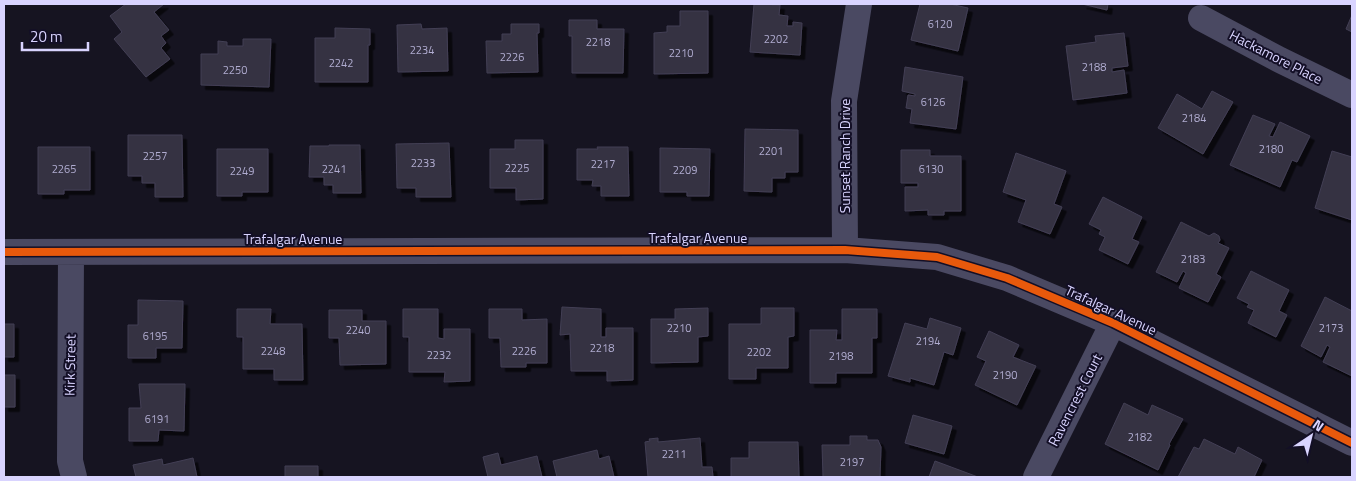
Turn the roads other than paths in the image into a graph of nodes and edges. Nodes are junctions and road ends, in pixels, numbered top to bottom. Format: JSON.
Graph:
{"nodes":[{"id":1,"x":859,"y":4,"type":"edge"},
{"id":2,"x":1201,"y":18,"type":"dead end"},
{"id":3,"x":1352,"y":95,"type":"edge"},
{"id":4,"x":845,"y":250,"type":"junction"},
{"id":5,"x":4,"y":252,"type":"edge"},
{"id":6,"x":71,"y":252,"type":"junction"},
{"id":7,"x":1113,"y":323,"type":"junction"},
{"id":8,"x":1352,"y":443,"type":"edge"},
{"id":9,"x":74,"y":477,"type":"edge"},
{"id":10,"x":1036,"y":477,"type":"edge"}],
"edges":[{"from":1,"to":4,"type":"street","name":"Sunset Ranch Drive"},
{"from":2,"to":3,"type":"street","name":"Hackamore Place"},
{"from":4,"to":6,"type":"street","name":"Trafalgar Avenue"},
{"from":4,"to":7,"type":"street","name":"Trafalgar Avenue"},
{"from":5,"to":6,"type":"street","name":"Trafalgar Avenue"},
{"from":6,"to":9,"type":"street","name":"Kirk Street"},
{"from":7,"to":8,"type":"street","name":"Trafalgar Avenue"},
{"from":7,"to":10,"type":"street","name":"Ravencrest Court"}]}
